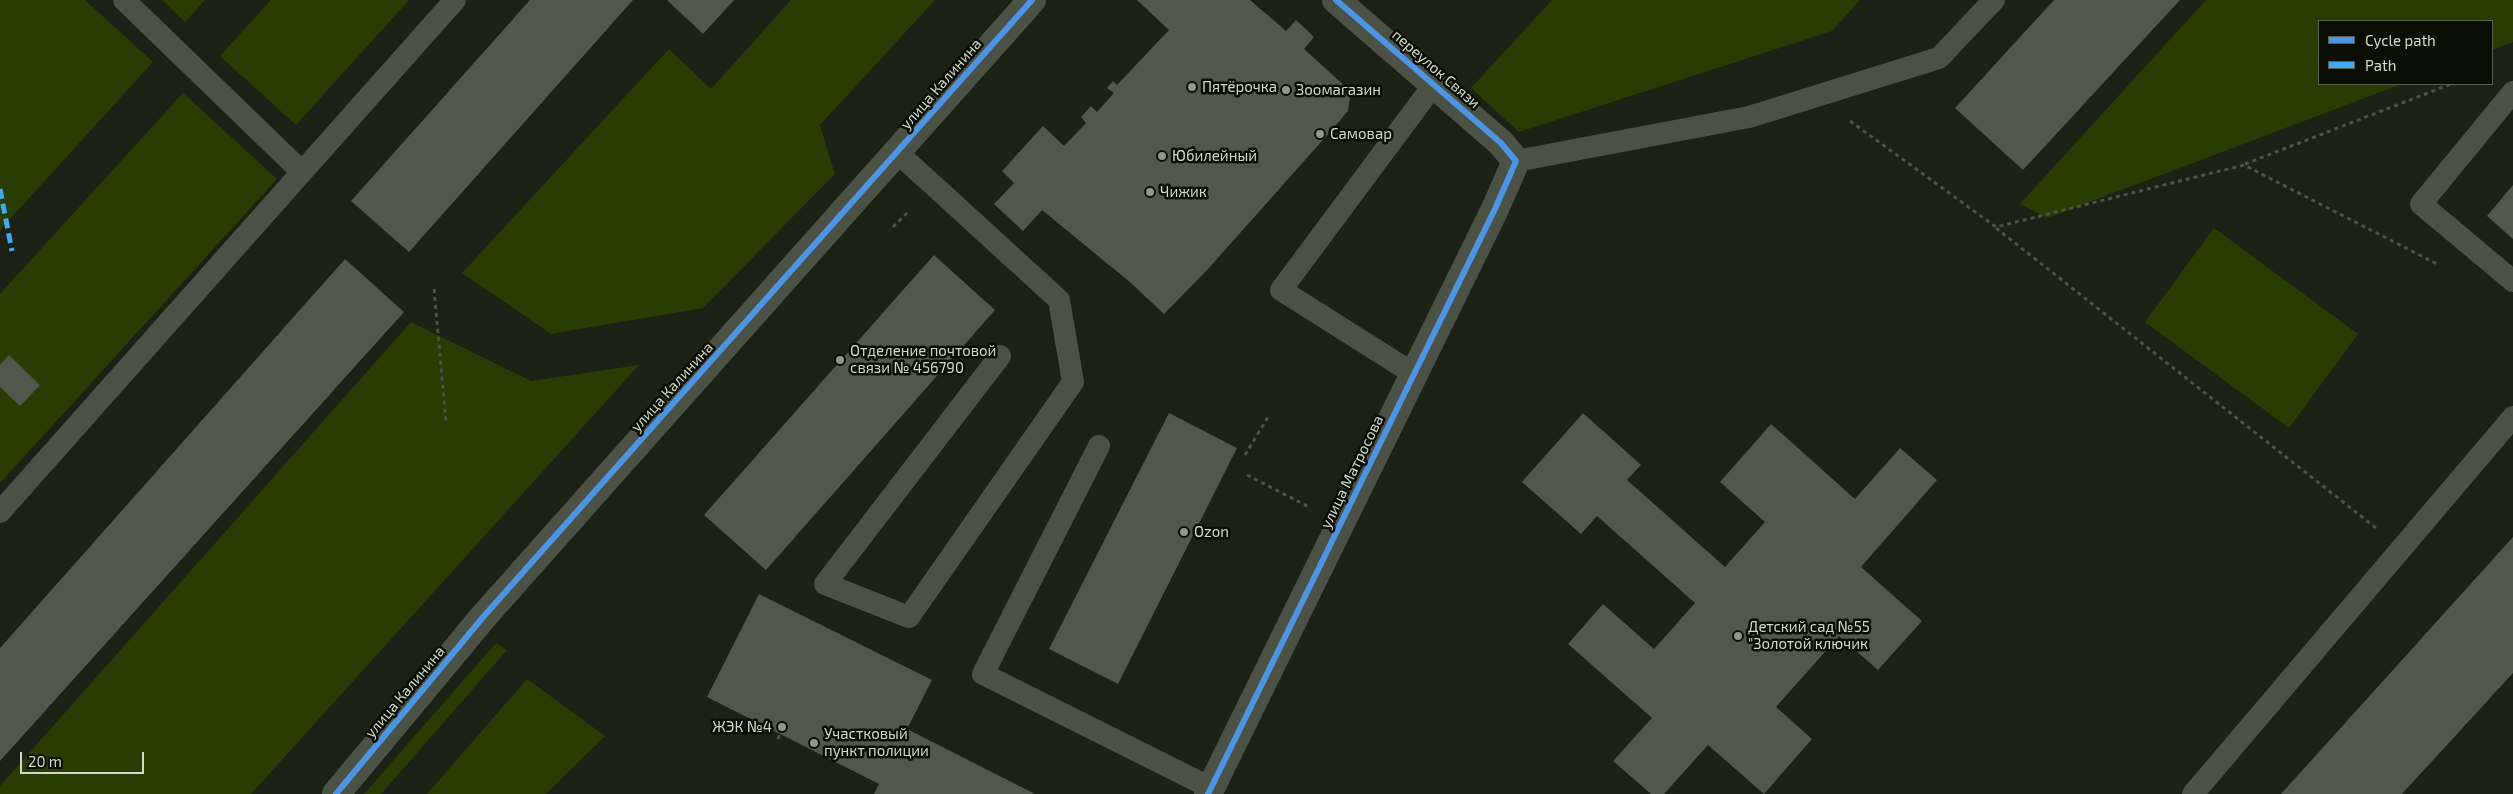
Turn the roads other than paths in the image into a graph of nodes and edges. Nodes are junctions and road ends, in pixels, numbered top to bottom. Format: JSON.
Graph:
{"nodes":[{"id":1,"x":124,"y":0,"type":"edge"},
{"id":2,"x":455,"y":0,"type":"edge"},
{"id":3,"x":1032,"y":0,"type":"edge"},
{"id":4,"x":1336,"y":0,"type":"edge"},
{"id":5,"x":1994,"y":0,"type":"edge"},
{"id":6,"x":1435,"y":83,"type":"junction"},
{"id":7,"x":2513,"y":92,"type":"edge"},
{"id":8,"x":898,"y":152,"type":"junction"},
{"id":9,"x":1516,"y":160,"type":"junction"},
{"id":10,"x":302,"y":172,"type":"junction"},
{"id":11,"x":2513,"y":281,"type":"edge"},
{"id":12,"x":1000,"y":356,"type":"dead end"},
{"id":13,"x":1414,"y":374,"type":"junction"},
{"id":14,"x":2513,"y":417,"type":"edge"},
{"id":15,"x":1099,"y":446,"type":"dead end"},
{"id":16,"x":0,"y":512,"type":"edge"},
{"id":17,"x":1209,"y":791,"type":"edge"},
{"id":18,"x":336,"y":794,"type":"edge"},
{"id":19,"x":2193,"y":794,"type":"edge"}],
"edges":[{"from":1,"to":10,"type":"lane"},
{"from":2,"to":10,"type":"lane"},
{"from":3,"to":8,"type":"street","name":"улица Калинина"},
{"from":4,"to":6,"type":"street","name":"переулок Связи"},
{"from":5,"to":9,"type":"lane"},
{"from":6,"to":9,"type":"street","name":"переулок Связи"},
{"from":6,"to":13,"type":"lane"},
{"from":7,"to":11,"type":"lane"},
{"from":8,"to":12,"type":"lane"},
{"from":8,"to":18,"type":"street","name":"улица Калинина"},
{"from":9,"to":13,"type":"street","name":"улица Матросова"},
{"from":10,"to":16,"type":"lane"},
{"from":13,"to":17,"type":"street","name":"улица Матросова"},
{"from":14,"to":19,"type":"lane"},
{"from":15,"to":17,"type":"lane"}]}
